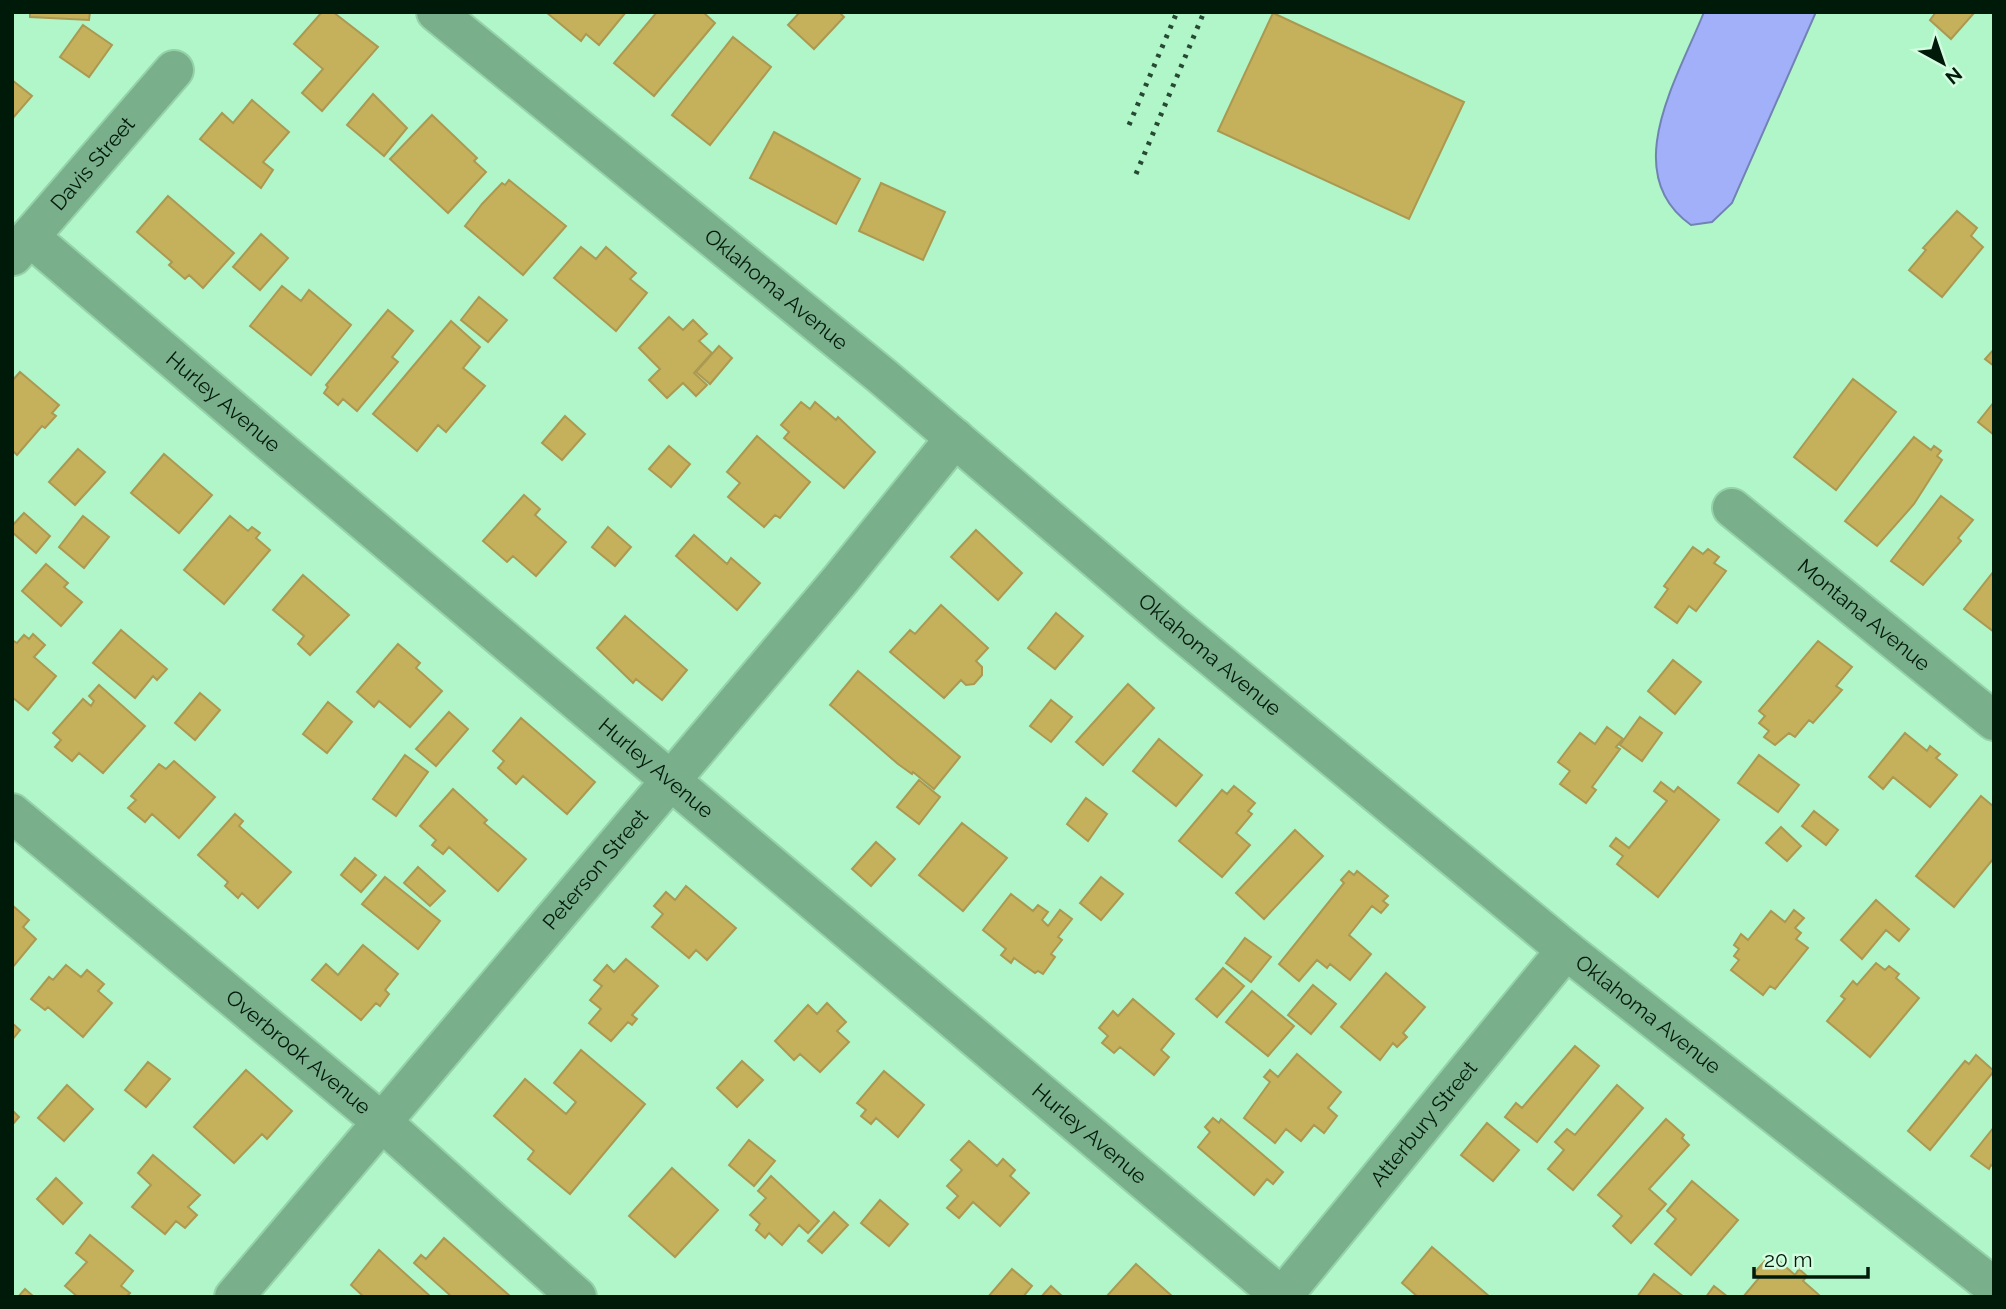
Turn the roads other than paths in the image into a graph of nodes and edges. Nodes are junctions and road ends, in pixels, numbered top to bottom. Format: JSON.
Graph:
{"nodes":[{"id":1,"x":436,"y":12,"type":"edge"},
{"id":2,"x":174,"y":70,"type":"dead end"},
{"id":3,"x":21,"y":247,"type":"edge"},
{"id":4,"x":955,"y":438,"type":"junction"},
{"id":5,"x":1732,"y":509,"type":"dead end"},
{"id":6,"x":1994,"y":721,"type":"edge"},
{"id":7,"x":670,"y":782,"type":"junction"},
{"id":8,"x":12,"y":813,"type":"edge"},
{"id":9,"x":1566,"y":950,"type":"junction"},
{"id":10,"x":383,"y":1123,"type":"junction"},
{"id":11,"x":1994,"y":1287,"type":"edge"},
{"id":12,"x":234,"y":1297,"type":"edge"},
{"id":13,"x":577,"y":1297,"type":"edge"},
{"id":14,"x":1282,"y":1297,"type":"edge"}],
"edges":[{"from":1,"to":4,"type":"street","name":"Oklahoma Avenue"},
{"from":2,"to":3,"type":"street","name":"Davis Street"},
{"from":3,"to":7,"type":"street","name":"Hurley Avenue"},
{"from":4,"to":7,"type":"street","name":"Peterson Street"},
{"from":4,"to":9,"type":"street","name":"Oklahoma Avenue"},
{"from":5,"to":6,"type":"street","name":"Montana Avenue"},
{"from":7,"to":10,"type":"street","name":"Peterson Street"},
{"from":7,"to":14,"type":"street","name":"Hurley Avenue"},
{"from":8,"to":10,"type":"street","name":"Overbrook Avenue"},
{"from":9,"to":11,"type":"street","name":"Oklahoma Avenue"},
{"from":9,"to":14,"type":"street","name":"Atterbury Street"},
{"from":10,"to":12,"type":"street","name":"Peterson Street"},
{"from":10,"to":13,"type":"street","name":"Overbrook Avenue"}]}
